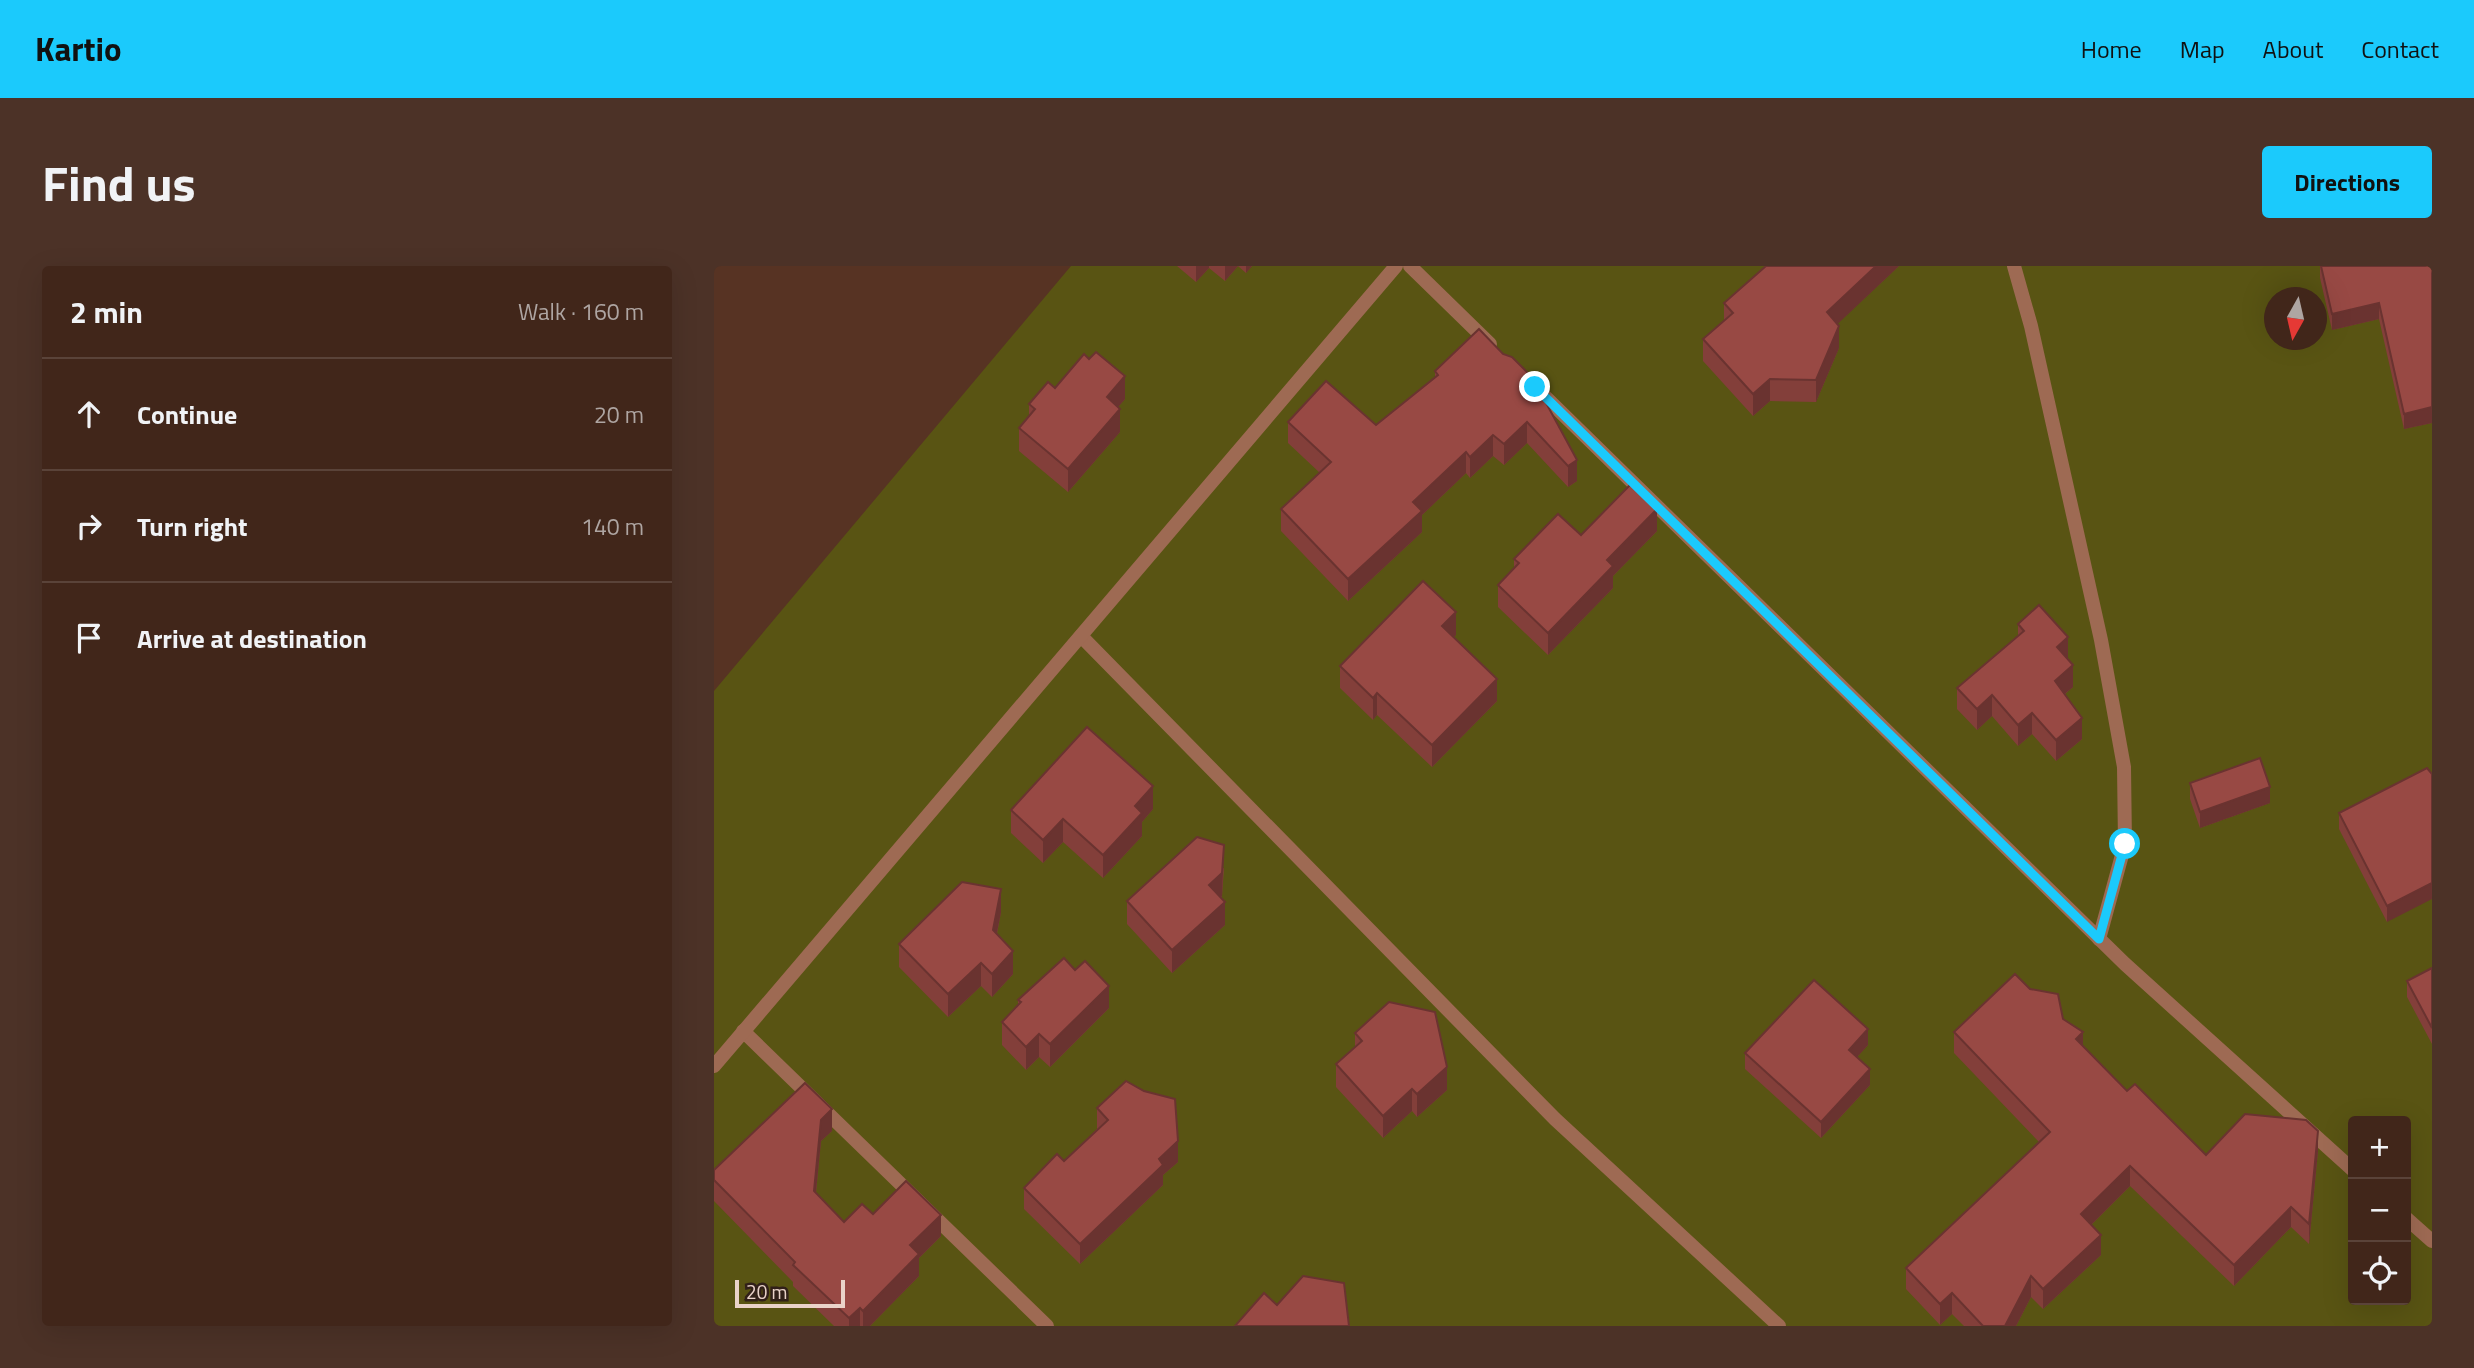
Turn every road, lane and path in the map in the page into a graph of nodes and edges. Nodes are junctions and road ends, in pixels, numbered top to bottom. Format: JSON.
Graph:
{"nodes":[{"id":1,"x":1396,"y":266,"type":"edge"},
{"id":2,"x":1410,"y":266,"type":"edge"},
{"id":3,"x":2014,"y":266,"type":"edge"},
{"id":4,"x":1497,"y":350,"type":"edge"},
{"id":5,"x":1516,"y":369,"type":"edge"},
{"id":6,"x":1081,"y":636,"type":"junction"},
{"id":7,"x":2099,"y":939,"type":"junction"},
{"id":8,"x":743,"y":1031,"type":"junction"},
{"id":9,"x":714,"y":1066,"type":"edge"},
{"id":10,"x":2348,"y":1165,"type":"edge"},
{"id":11,"x":2411,"y":1222,"type":"edge"},
{"id":12,"x":2432,"y":1241,"type":"edge"},
{"id":13,"x":1047,"y":1326,"type":"edge"},
{"id":14,"x":1779,"y":1326,"type":"edge"}],
"edges":[{"from":1,"to":6,"type":"street"},
{"from":2,"to":4,"type":"street"},
{"from":3,"to":7,"type":"street"},
{"from":5,"to":7,"type":"street"},
{"from":6,"to":8,"type":"street"},
{"from":6,"to":14,"type":"street"},
{"from":7,"to":10,"type":"street"},
{"from":8,"to":9,"type":"street"},
{"from":8,"to":13,"type":"street"},
{"from":11,"to":12,"type":"street"}]}
